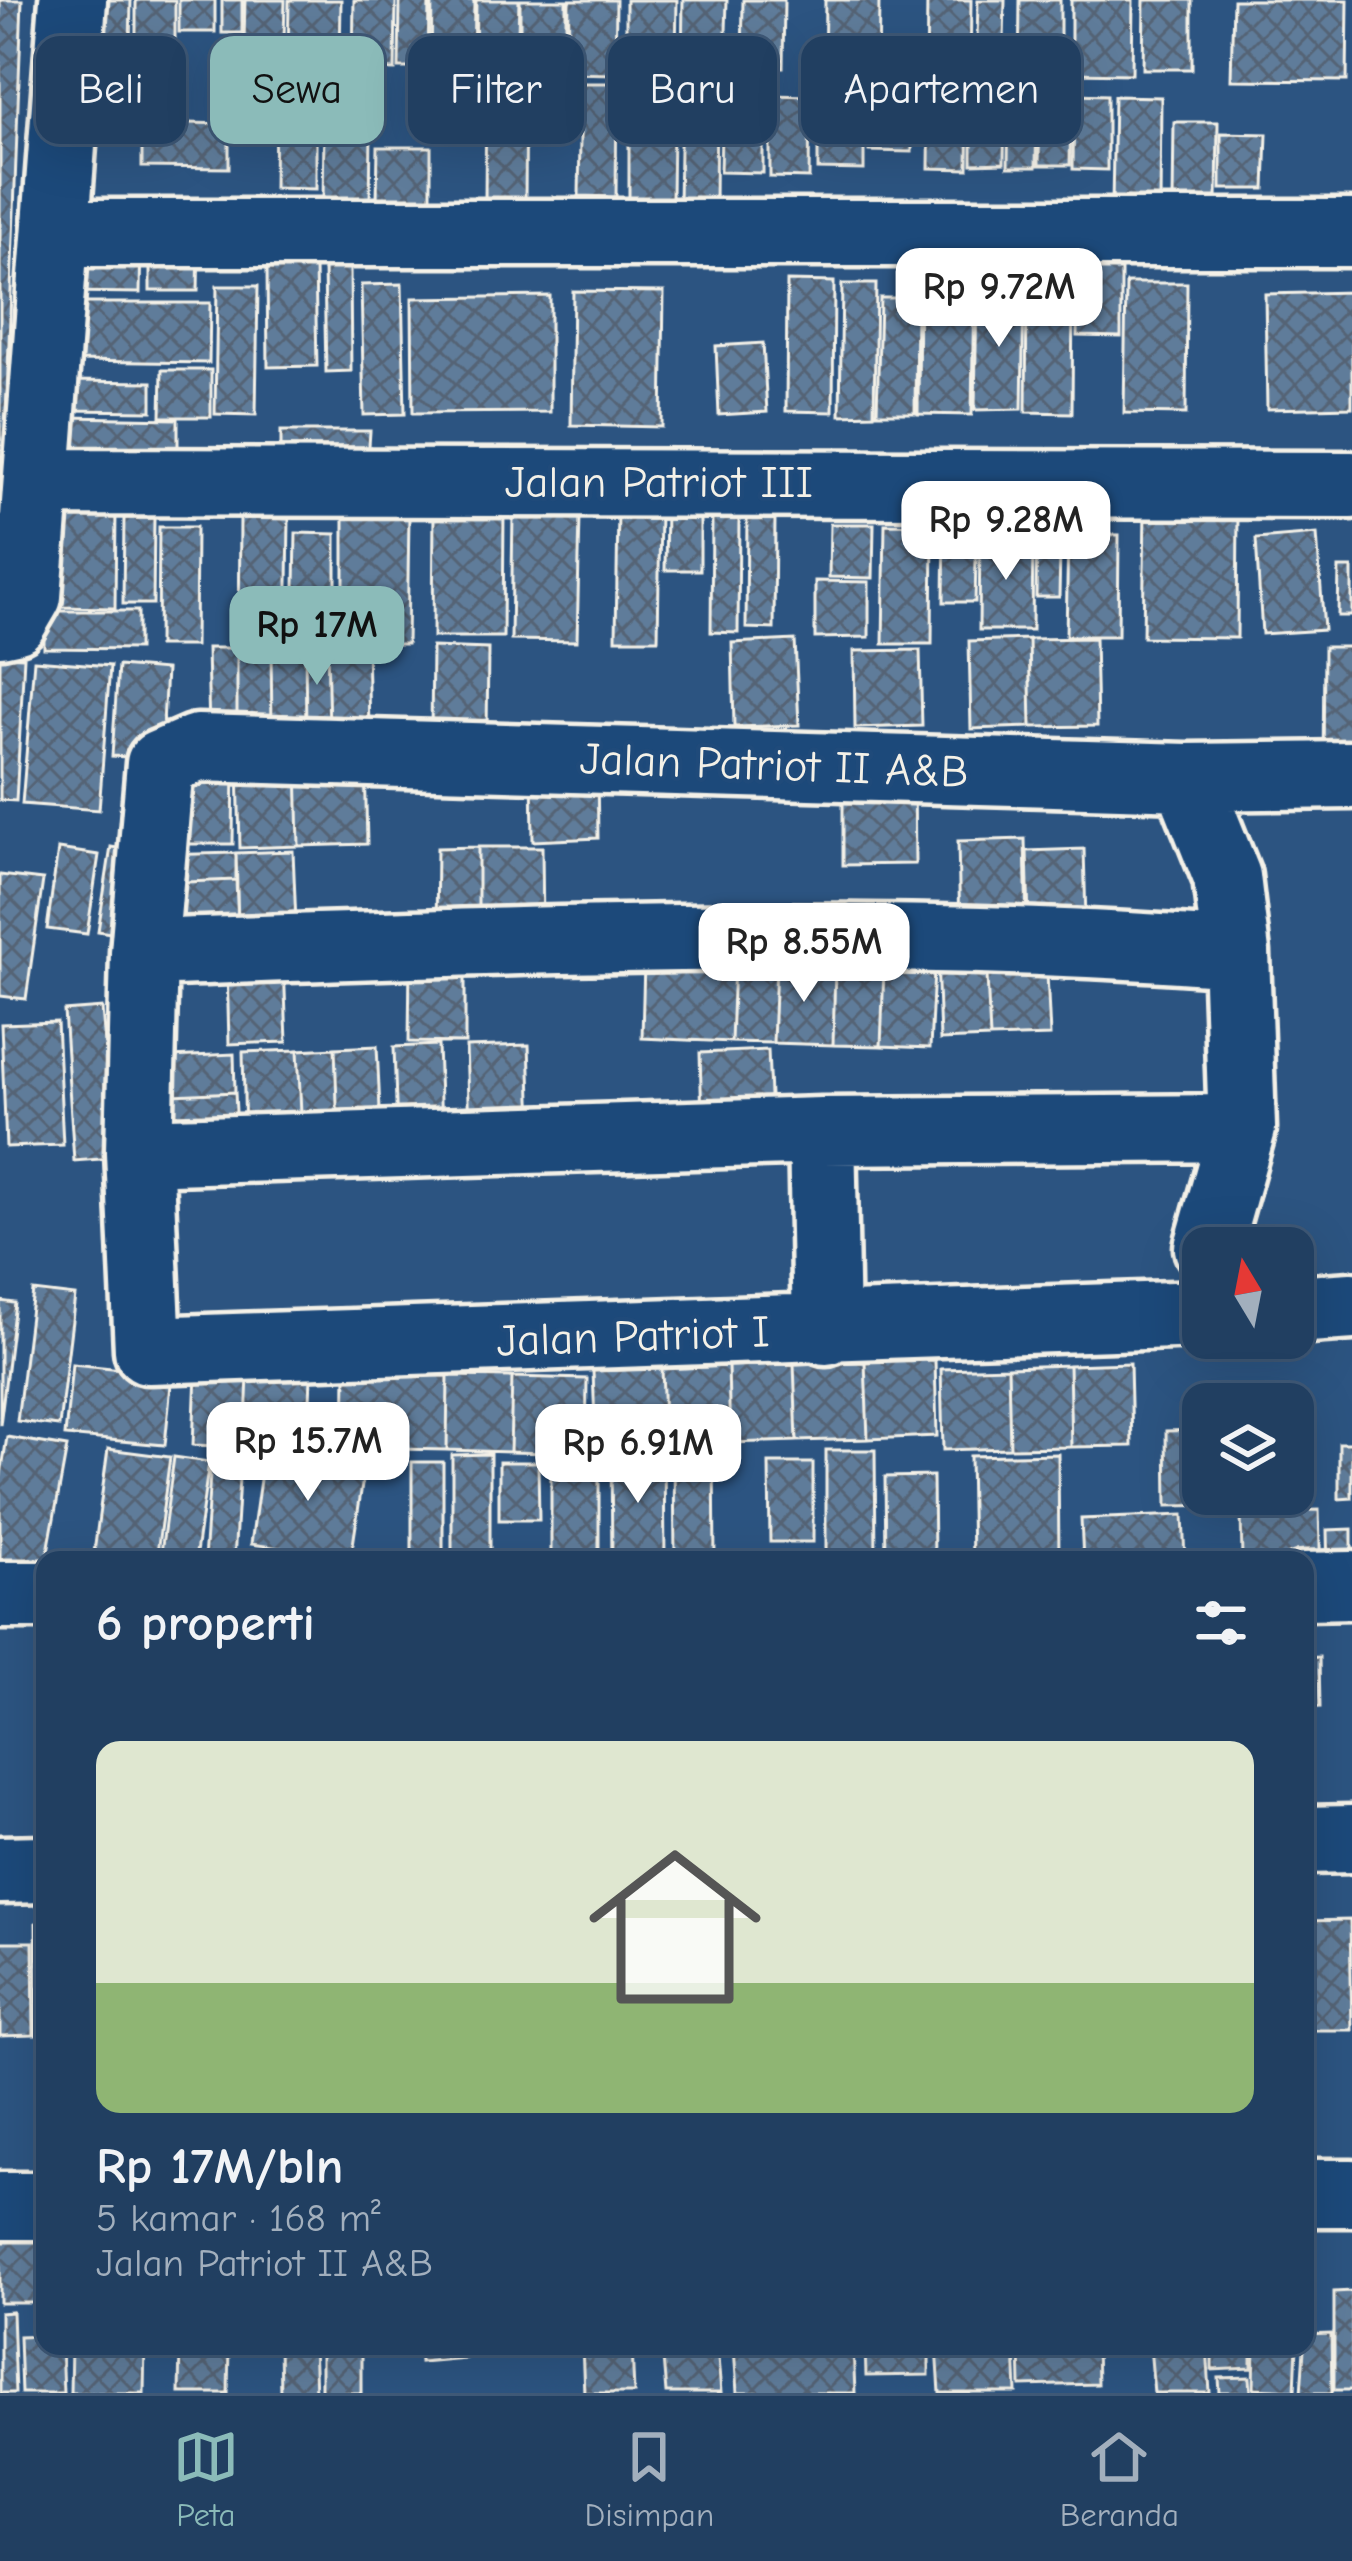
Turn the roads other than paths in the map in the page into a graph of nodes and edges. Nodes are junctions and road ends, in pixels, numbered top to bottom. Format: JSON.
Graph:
{"nodes":[{"id":1,"x":73,"y":0,"type":"edge"},
{"id":2,"x":56,"y":233,"type":"junction"},
{"id":3,"x":1352,"y":233,"type":"edge"},
{"id":4,"x":38,"y":482,"type":"junction"},
{"id":5,"x":1352,"y":485,"type":"edge"},
{"id":6,"x":0,"y":623,"type":"edge"},
{"id":7,"x":1352,"y":775,"type":"edge"},
{"id":8,"x":1187,"y":777,"type":"junction"},
{"id":9,"x":1236,"y":952,"type":"junction"},
{"id":10,"x":144,"y":953,"type":"junction"},
{"id":11,"x":1242,"y":1128,"type":"junction"},
{"id":12,"x":822,"y":1131,"type":"junction"},
{"id":13,"x":139,"y":1152,"type":"junction"},
{"id":14,"x":1214,"y":1227,"type":"edge"},
{"id":15,"x":1182,"y":1300,"type":"edge"},
{"id":16,"x":1352,"y":1306,"type":"edge"},
{"id":17,"x":1314,"y":1309,"type":"edge"},
{"id":18,"x":826,"y":1331,"type":"junction"},
{"id":19,"x":1352,"y":1585,"type":"edge"},
{"id":20,"x":1314,"y":1586,"type":"edge"},
{"id":21,"x":0,"y":1595,"type":"edge"},
{"id":22,"x":36,"y":1595,"type":"edge"},
{"id":23,"x":1352,"y":1839,"type":"edge"},
{"id":24,"x":1314,"y":1840,"type":"edge"},
{"id":25,"x":36,"y":1869,"type":"edge"},
{"id":26,"x":0,"y":1870,"type":"edge"},
{"id":27,"x":1314,"y":2193,"type":"edge"},
{"id":28,"x":1352,"y":2193,"type":"edge"},
{"id":29,"x":0,"y":2206,"type":"edge"},
{"id":30,"x":36,"y":2206,"type":"edge"}],
"edges":[{"from":1,"to":2,"type":"street"},
{"from":2,"to":3,"type":"street"},
{"from":2,"to":4,"type":"street"},
{"from":4,"to":5,"type":"street","name":"Jalan Patriot III"},
{"from":4,"to":6,"type":"street"},
{"from":7,"to":8,"type":"street","name":"Jalan Patriot II A&B"},
{"from":8,"to":9,"type":"street"},
{"from":8,"to":10,"type":"street","name":"Jalan Patriot II A&B"},
{"from":9,"to":10,"type":"street"},
{"from":9,"to":11,"type":"street"},
{"from":10,"to":13,"type":"street"},
{"from":11,"to":12,"type":"street"},
{"from":11,"to":14,"type":"street"},
{"from":12,"to":13,"type":"street"},
{"from":12,"to":18,"type":"street"},
{"from":13,"to":18,"type":"street","name":"Jalan Patriot I"},
{"from":15,"to":18,"type":"street","name":"Jalan Patriot I"},
{"from":16,"to":17,"type":"street"},
{"from":19,"to":20,"type":"street"},
{"from":21,"to":22,"type":"street"},
{"from":23,"to":24,"type":"street"},
{"from":25,"to":26,"type":"street"},
{"from":27,"to":28,"type":"street"},
{"from":29,"to":30,"type":"street"}]}
